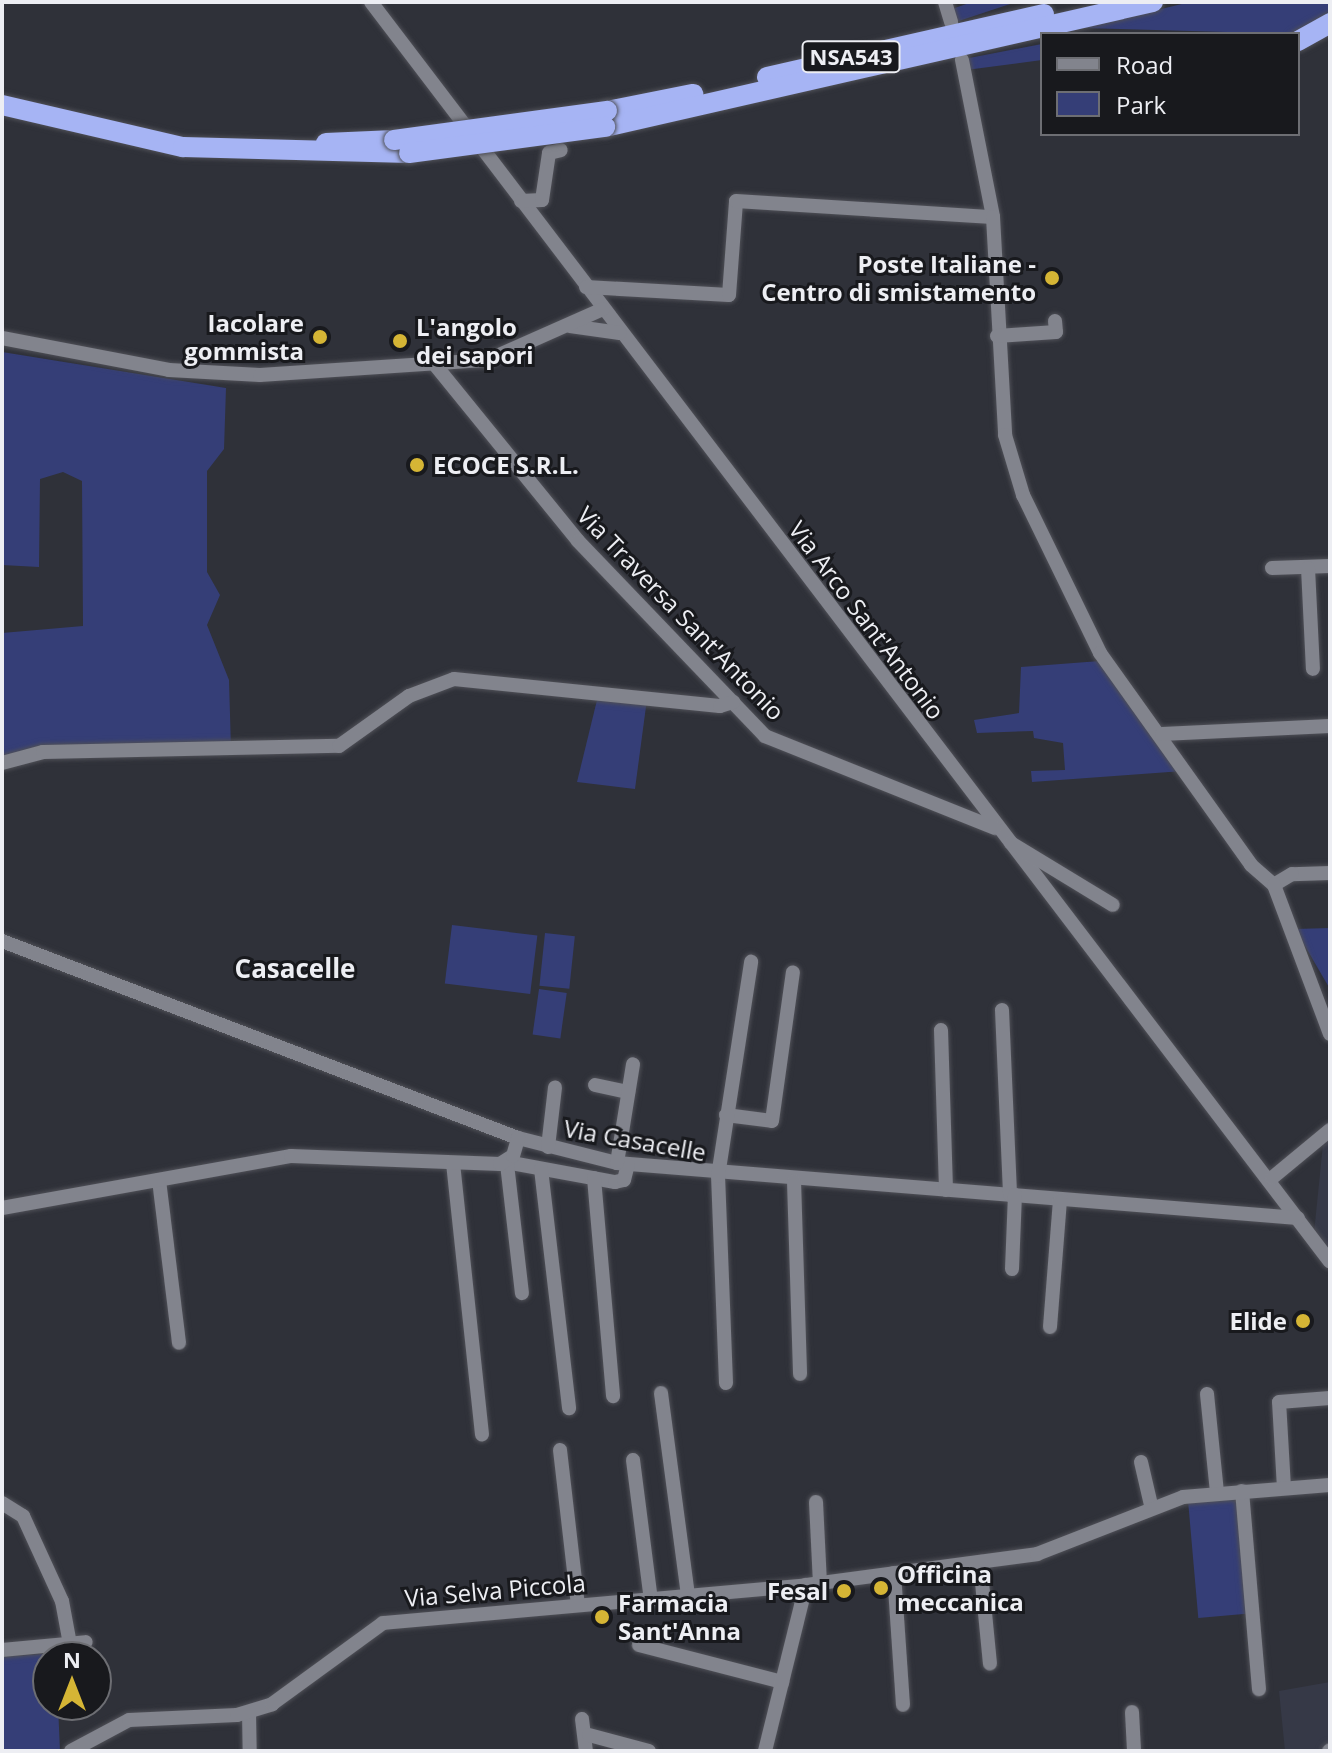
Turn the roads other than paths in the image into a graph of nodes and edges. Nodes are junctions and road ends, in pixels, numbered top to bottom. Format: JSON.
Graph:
{"nodes":[{"id":1,"x":371,"y":2,"type":"edge"},
{"id":2,"x":945,"y":2,"type":"edge"},
{"id":3,"x":1037,"y":2,"type":"edge"},
{"id":4,"x":1094,"y":2,"type":"edge"},
{"id":5,"x":1153,"y":2,"type":"edge"},
{"id":6,"x":951,"y":22,"type":"dead end"},
{"id":7,"x":1330,"y":23,"type":"edge"},
{"id":8,"x":980,"y":35,"type":"junction"},
{"id":9,"x":1040,"y":39,"type":"edge"},
{"id":10,"x":1300,"y":40,"type":"edge"},
{"id":11,"x":962,"y":60,"type":"dead end"},
{"id":12,"x":2,"y":93,"type":"edge"},
{"id":13,"x":2,"y":105,"type":"edge"},
{"id":14,"x":232,"y":145,"type":"junction"},
{"id":15,"x":561,"y":150,"type":"dead end"},
{"id":16,"x":521,"y":201,"type":"junction"},
{"id":17,"x":993,"y":217,"type":"junction"},
{"id":18,"x":583,"y":283,"type":"junction"},
{"id":19,"x":603,"y":309,"type":"junction"},
{"id":20,"x":1055,"y":321,"type":"dead end"},
{"id":21,"x":569,"y":326,"type":"junction"},
{"id":22,"x":622,"y":334,"type":"junction"},
{"id":23,"x":997,"y":336,"type":"junction"},
{"id":24,"x":2,"y":338,"type":"edge"},
{"id":25,"x":436,"y":366,"type":"junction"},
{"id":26,"x":1330,"y":566,"type":"edge"},
{"id":27,"x":1272,"y":568,"type":"dead end"},
{"id":28,"x":1308,"y":568,"type":"junction"},
{"id":29,"x":1313,"y":669,"type":"dead end"},
{"id":30,"x":733,"y":702,"type":"junction"},
{"id":31,"x":1330,"y":726,"type":"edge"},
{"id":32,"x":1162,"y":734,"type":"junction"},
{"id":33,"x":2,"y":763,"type":"edge"},
{"id":34,"x":1002,"y":835,"type":"junction"},
{"id":35,"x":1330,"y":873,"type":"edge"},
{"id":36,"x":1274,"y":885,"type":"junction"},
{"id":37,"x":1113,"y":905,"type":"dead end"},
{"id":38,"x":2,"y":941,"type":"edge"},
{"id":39,"x":751,"y":962,"type":"dead end"},
{"id":40,"x":793,"y":972,"type":"dead end"},
{"id":41,"x":1002,"y":1010,"type":"dead end"},
{"id":42,"x":941,"y":1030,"type":"dead end"},
{"id":43,"x":1330,"y":1034,"type":"edge"},
{"id":44,"x":633,"y":1064,"type":"dead end"},
{"id":45,"x":595,"y":1085,"type":"dead end"},
{"id":46,"x":555,"y":1087,"type":"dead end"},
{"id":47,"x":628,"y":1092,"type":"junction"},
{"id":48,"x":726,"y":1115,"type":"junction"},
{"id":49,"x":1330,"y":1130,"type":"edge"},
{"id":50,"x":518,"y":1138,"type":"junction"},
{"id":51,"x":548,"y":1147,"type":"junction"},
{"id":52,"x":453,"y":1163,"type":"junction"},
{"id":53,"x":507,"y":1163,"type":"junction"},
{"id":54,"x":622,"y":1164,"type":"junction"},
{"id":55,"x":541,"y":1169,"type":"junction"},
{"id":56,"x":718,"y":1176,"type":"junction"},
{"id":57,"x":594,"y":1178,"type":"junction"},
{"id":58,"x":1272,"y":1178,"type":"junction"},
{"id":59,"x":159,"y":1180,"type":"junction"},
{"id":60,"x":794,"y":1181,"type":"junction"},
{"id":61,"x":946,"y":1190,"type":"junction"},
{"id":62,"x":1013,"y":1195,"type":"junction"},
{"id":63,"x":1060,"y":1199,"type":"junction"},
{"id":64,"x":2,"y":1208,"type":"edge"},
{"id":65,"x":1298,"y":1218,"type":"junction"},
{"id":66,"x":1330,"y":1262,"type":"edge"},
{"id":67,"x":1012,"y":1269,"type":"dead end"},
{"id":68,"x":522,"y":1293,"type":"dead end"},
{"id":69,"x":1050,"y":1327,"type":"dead end"},
{"id":70,"x":179,"y":1343,"type":"dead end"},
{"id":71,"x":800,"y":1374,"type":"dead end"},
{"id":72,"x":726,"y":1383,"type":"dead end"},
{"id":73,"x":661,"y":1393,"type":"dead end"},
{"id":74,"x":1207,"y":1394,"type":"dead end"},
{"id":75,"x":613,"y":1396,"type":"dead end"},
{"id":76,"x":1330,"y":1398,"type":"edge"},
{"id":77,"x":569,"y":1408,"type":"dead end"},
{"id":78,"x":482,"y":1434,"type":"dead end"},
{"id":79,"x":560,"y":1450,"type":"dead end"},
{"id":80,"x":633,"y":1460,"type":"dead end"},
{"id":81,"x":1141,"y":1462,"type":"dead end"},
{"id":82,"x":1330,"y":1485,"type":"edge"},
{"id":83,"x":1284,"y":1488,"type":"junction"},
{"id":84,"x":1242,"y":1491,"type":"junction"},
{"id":85,"x":1217,"y":1492,"type":"junction"},
{"id":86,"x":816,"y":1502,"type":"dead end"},
{"id":87,"x":2,"y":1503,"type":"edge"},
{"id":88,"x":1151,"y":1505,"type":"junction"},
{"id":89,"x":980,"y":1562,"type":"junction"},
{"id":90,"x":894,"y":1573,"type":"junction"},
{"id":91,"x":813,"y":1584,"type":"junction"},
{"id":92,"x":688,"y":1596,"type":"junction"},
{"id":93,"x":651,"y":1600,"type":"junction"},
{"id":94,"x":578,"y":1605,"type":"junction"},
{"id":95,"x":69,"y":1641,"type":"edge"},
{"id":96,"x":639,"y":1645,"type":"dead end"},
{"id":97,"x":32,"y":1647,"type":"edge"},
{"id":98,"x":2,"y":1650,"type":"edge"},
{"id":99,"x":990,"y":1664,"type":"dead end"},
{"id":100,"x":782,"y":1682,"type":"junction"},
{"id":101,"x":1259,"y":1689,"type":"dead end"},
{"id":102,"x":903,"y":1705,"type":"dead end"},
{"id":103,"x":249,"y":1712,"type":"junction"},
{"id":104,"x":1132,"y":1712,"type":"dead end"},
{"id":105,"x":582,"y":1719,"type":"dead end"},
{"id":106,"x":589,"y":1735,"type":"dead end"},
{"id":107,"x":71,"y":1751,"type":"edge"},
{"id":108,"x":250,"y":1751,"type":"edge"},
{"id":109,"x":586,"y":1751,"type":"edge"},
{"id":110,"x":649,"y":1751,"type":"edge"},
{"id":111,"x":765,"y":1751,"type":"edge"},
{"id":112,"x":1134,"y":1751,"type":"edge"}],
"edges":[{"from":1,"to":16,"type":"street","name":"Via Arco Sant'Antonio"},
{"from":2,"to":6,"type":"street"},
{"from":3,"to":8,"type":"highway","number":"NSA543"},
{"from":4,"to":8,"type":"highway","number":"NSA543"},
{"from":5,"to":8,"type":"highway","number":"NSA543"},
{"from":7,"to":10,"type":"highway"},
{"from":8,"to":9,"type":"highway","number":"NSA543"},
{"from":8,"to":14,"type":"highway","number":"NSA543","bridge":true},
{"from":11,"to":17,"type":"street"},
{"from":12,"to":14,"type":"highway"},
{"from":13,"to":14,"type":"highway"},
{"from":15,"to":16,"type":"street"},
{"from":16,"to":18,"type":"street","name":"Via Arco Sant'Antonio"},
{"from":17,"to":18,"type":"street"},
{"from":17,"to":23,"type":"street"},
{"from":18,"to":19,"type":"street","name":"Via Arco Sant'Antonio"},
{"from":18,"to":21,"type":"street"},
{"from":19,"to":21,"type":"street"},
{"from":19,"to":22,"type":"street","name":"Via Arco Sant'Antonio"},
{"from":20,"to":23,"type":"street"},
{"from":21,"to":22,"type":"street"},
{"from":21,"to":25,"type":"street"},
{"from":22,"to":34,"type":"street","name":"Via Arco Sant'Antonio"},
{"from":23,"to":32,"type":"street"},
{"from":24,"to":25,"type":"street"},
{"from":25,"to":30,"type":"street","name":"Via Traversa Sant'Antonio"},
{"from":26,"to":28,"type":"street"},
{"from":27,"to":28,"type":"street"},
{"from":28,"to":29,"type":"street"},
{"from":30,"to":33,"type":"street"},
{"from":30,"to":34,"type":"street","name":"Via Traversa Sant'Antonio"},
{"from":31,"to":32,"type":"street"},
{"from":32,"to":36,"type":"street"},
{"from":34,"to":37,"type":"street"},
{"from":34,"to":58,"type":"street","name":"Via Arco Sant'Antonio"},
{"from":35,"to":36,"type":"street"},
{"from":36,"to":43,"type":"street"},
{"from":38,"to":50,"type":"street","name":"Via Casacelle"},
{"from":39,"to":48,"type":"street"},
{"from":40,"to":48,"type":"street"},
{"from":41,"to":62,"type":"street"},
{"from":42,"to":61,"type":"street"},
{"from":44,"to":47,"type":"street"},
{"from":45,"to":47,"type":"street"},
{"from":46,"to":51,"type":"street"},
{"from":47,"to":54,"type":"street"},
{"from":48,"to":56,"type":"street"},
{"from":49,"to":58,"type":"street"},
{"from":50,"to":51,"type":"street","name":"Via Casacelle"},
{"from":50,"to":53,"type":"street"},
{"from":51,"to":54,"type":"street","name":"Via Casacelle"},
{"from":52,"to":53,"type":"street"},
{"from":52,"to":59,"type":"street"},
{"from":52,"to":78,"type":"street"},
{"from":53,"to":55,"type":"street"},
{"from":53,"to":68,"type":"street"},
{"from":54,"to":56,"type":"street","name":"Via Casacelle"},
{"from":54,"to":57,"type":"street"},
{"from":55,"to":57,"type":"street"},
{"from":55,"to":77,"type":"street"},
{"from":56,"to":60,"type":"street","name":"Via Casacelle"},
{"from":56,"to":72,"type":"street"},
{"from":57,"to":75,"type":"street"},
{"from":58,"to":65,"type":"street","name":"Via Arco Sant'Antonio"},
{"from":59,"to":64,"type":"street"},
{"from":59,"to":70,"type":"street"},
{"from":60,"to":61,"type":"street","name":"Via Casacelle"},
{"from":60,"to":71,"type":"street"},
{"from":61,"to":62,"type":"street","name":"Via Casacelle"},
{"from":62,"to":63,"type":"street","name":"Via Casacelle"},
{"from":62,"to":67,"type":"street"},
{"from":63,"to":65,"type":"street","name":"Via Casacelle"},
{"from":63,"to":69,"type":"street"},
{"from":65,"to":66,"type":"street","name":"Via Arco Sant'Antonio"},
{"from":73,"to":92,"type":"street"},
{"from":74,"to":85,"type":"street"},
{"from":76,"to":83,"type":"street"},
{"from":79,"to":94,"type":"street"},
{"from":80,"to":93,"type":"street"},
{"from":81,"to":88,"type":"street"},
{"from":82,"to":83,"type":"street","name":"Via Selva Piccola"},
{"from":83,"to":84,"type":"street","name":"Via Selva Piccola"},
{"from":84,"to":85,"type":"street","name":"Via Selva Piccola"},
{"from":84,"to":101,"type":"street"},
{"from":85,"to":88,"type":"street","name":"Via Selva Piccola"},
{"from":86,"to":91,"type":"street"},
{"from":87,"to":95,"type":"street"},
{"from":88,"to":89,"type":"street","name":"Via Selva Piccola"},
{"from":89,"to":90,"type":"street","name":"Via Selva Piccola"},
{"from":89,"to":99,"type":"street"},
{"from":90,"to":91,"type":"street","name":"Via Selva Piccola"},
{"from":90,"to":102,"type":"street"},
{"from":91,"to":92,"type":"street","name":"Via Selva Piccola"},
{"from":91,"to":100,"type":"street"},
{"from":92,"to":93,"type":"street","name":"Via Selva Piccola"},
{"from":93,"to":94,"type":"street","name":"Via Selva Piccola"},
{"from":94,"to":103,"type":"street","name":"Via Selva Piccola"},
{"from":96,"to":100,"type":"street"},
{"from":97,"to":98,"type":"street"},
{"from":100,"to":111,"type":"street"},
{"from":103,"to":107,"type":"street","name":"Via Selva Piccola"},
{"from":103,"to":108,"type":"street"},
{"from":104,"to":112,"type":"street"},
{"from":105,"to":109,"type":"street"},
{"from":106,"to":110,"type":"street"}]}
